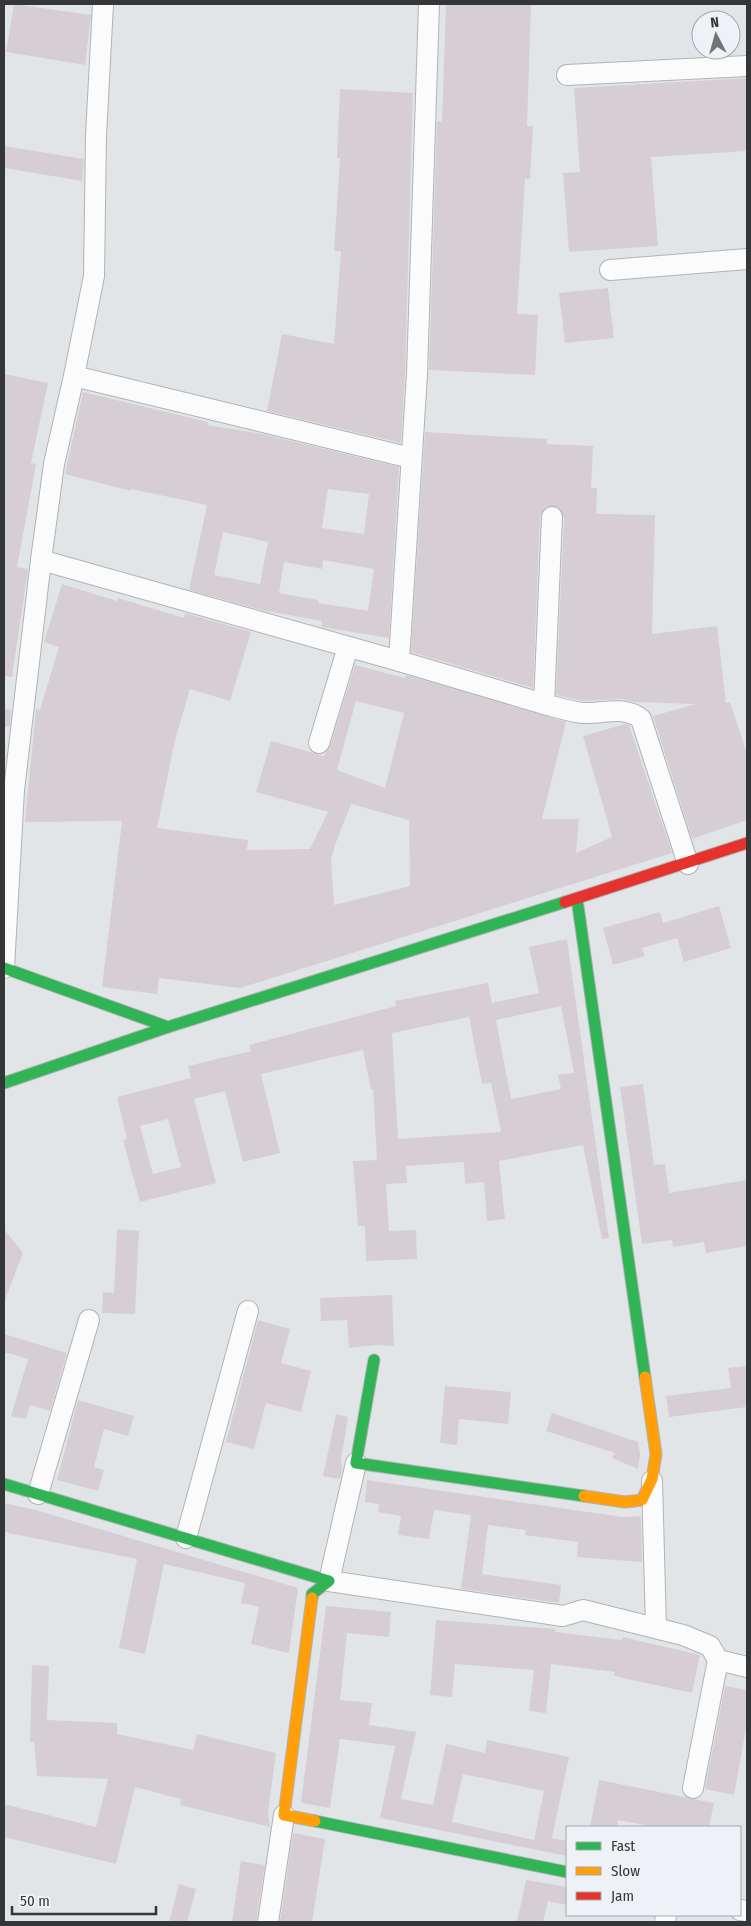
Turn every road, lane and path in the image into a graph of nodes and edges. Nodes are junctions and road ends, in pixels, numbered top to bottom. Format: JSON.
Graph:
{"nodes":[{"id":1,"x":103,"y":4,"type":"edge"},
{"id":2,"x":429,"y":4,"type":"edge"},
{"id":3,"x":747,"y":66,"type":"edge"},
{"id":4,"x":567,"y":75,"type":"dead end"},
{"id":5,"x":747,"y":259,"type":"edge"},
{"id":6,"x":610,"y":270,"type":"dead end"},
{"id":7,"x":74,"y":376,"type":"junction"},
{"id":8,"x":411,"y":458,"type":"junction"},
{"id":9,"x":552,"y":517,"type":"dead end"},
{"id":10,"x":41,"y":560,"type":"junction"},
{"id":11,"x":348,"y":647,"type":"junction"},
{"id":12,"x":399,"y":661,"type":"junction"},
{"id":13,"x":544,"y":704,"type":"junction"},
{"id":14,"x":319,"y":743,"type":"dead end"},
{"id":15,"x":747,"y":842,"type":"edge"},
{"id":16,"x":688,"y":864,"type":"junction"},
{"id":17,"x":577,"y":899,"type":"junction"},
{"id":18,"x":4,"y":968,"type":"edge"},
{"id":19,"x":168,"y":1028,"type":"junction"},
{"id":20,"x":4,"y":1083,"type":"edge"},
{"id":21,"x":248,"y":1311,"type":"dead end"},
{"id":22,"x":88,"y":1320,"type":"dead end"},
{"id":23,"x":374,"y":1360,"type":"dead end"},
{"id":24,"x":356,"y":1463,"type":"junction"},
{"id":25,"x":652,"y":1480,"type":"junction"},
{"id":26,"x":4,"y":1484,"type":"edge"},
{"id":27,"x":38,"y":1494,"type":"junction"},
{"id":28,"x":186,"y":1538,"type":"junction"},
{"id":29,"x":329,"y":1581,"type":"junction"},
{"id":30,"x":656,"y":1628,"type":"junction"},
{"id":31,"x":718,"y":1660,"type":"junction"},
{"id":32,"x":747,"y":1667,"type":"edge"},
{"id":33,"x":693,"y":1788,"type":"dead end"},
{"id":34,"x":284,"y":1815,"type":"junction"},
{"id":35,"x":566,"y":1872,"type":"edge"},
{"id":36,"x":268,"y":1922,"type":"edge"}],
"edges":[{"from":1,"to":7,"type":"street"},
{"from":2,"to":8,"type":"street"},
{"from":3,"to":4,"type":"street"},
{"from":5,"to":6,"type":"street"},
{"from":7,"to":8,"type":"street"},
{"from":7,"to":10,"type":"street"},
{"from":8,"to":12,"type":"street"},
{"from":9,"to":13,"type":"street"},
{"from":10,"to":11,"type":"street"},
{"from":10,"to":18,"type":"street"},
{"from":11,"to":12,"type":"street"},
{"from":11,"to":14,"type":"street"},
{"from":12,"to":13,"type":"street"},
{"from":13,"to":16,"type":"street"},
{"from":15,"to":16,"type":"street"},
{"from":16,"to":17,"type":"street"},
{"from":17,"to":19,"type":"street"},
{"from":17,"to":25,"type":"street"},
{"from":18,"to":19,"type":"street"},
{"from":19,"to":20,"type":"street"},
{"from":21,"to":28,"type":"street"},
{"from":22,"to":27,"type":"street"},
{"from":23,"to":24,"type":"street"},
{"from":24,"to":25,"type":"street"},
{"from":24,"to":29,"type":"street"},
{"from":25,"to":30,"type":"street"},
{"from":26,"to":27,"type":"street"},
{"from":27,"to":28,"type":"street"},
{"from":28,"to":29,"type":"street"},
{"from":29,"to":30,"type":"street"},
{"from":29,"to":34,"type":"street"},
{"from":30,"to":31,"type":"street"},
{"from":31,"to":32,"type":"street"},
{"from":31,"to":33,"type":"street"},
{"from":34,"to":35,"type":"street"},
{"from":34,"to":36,"type":"street"}]}
